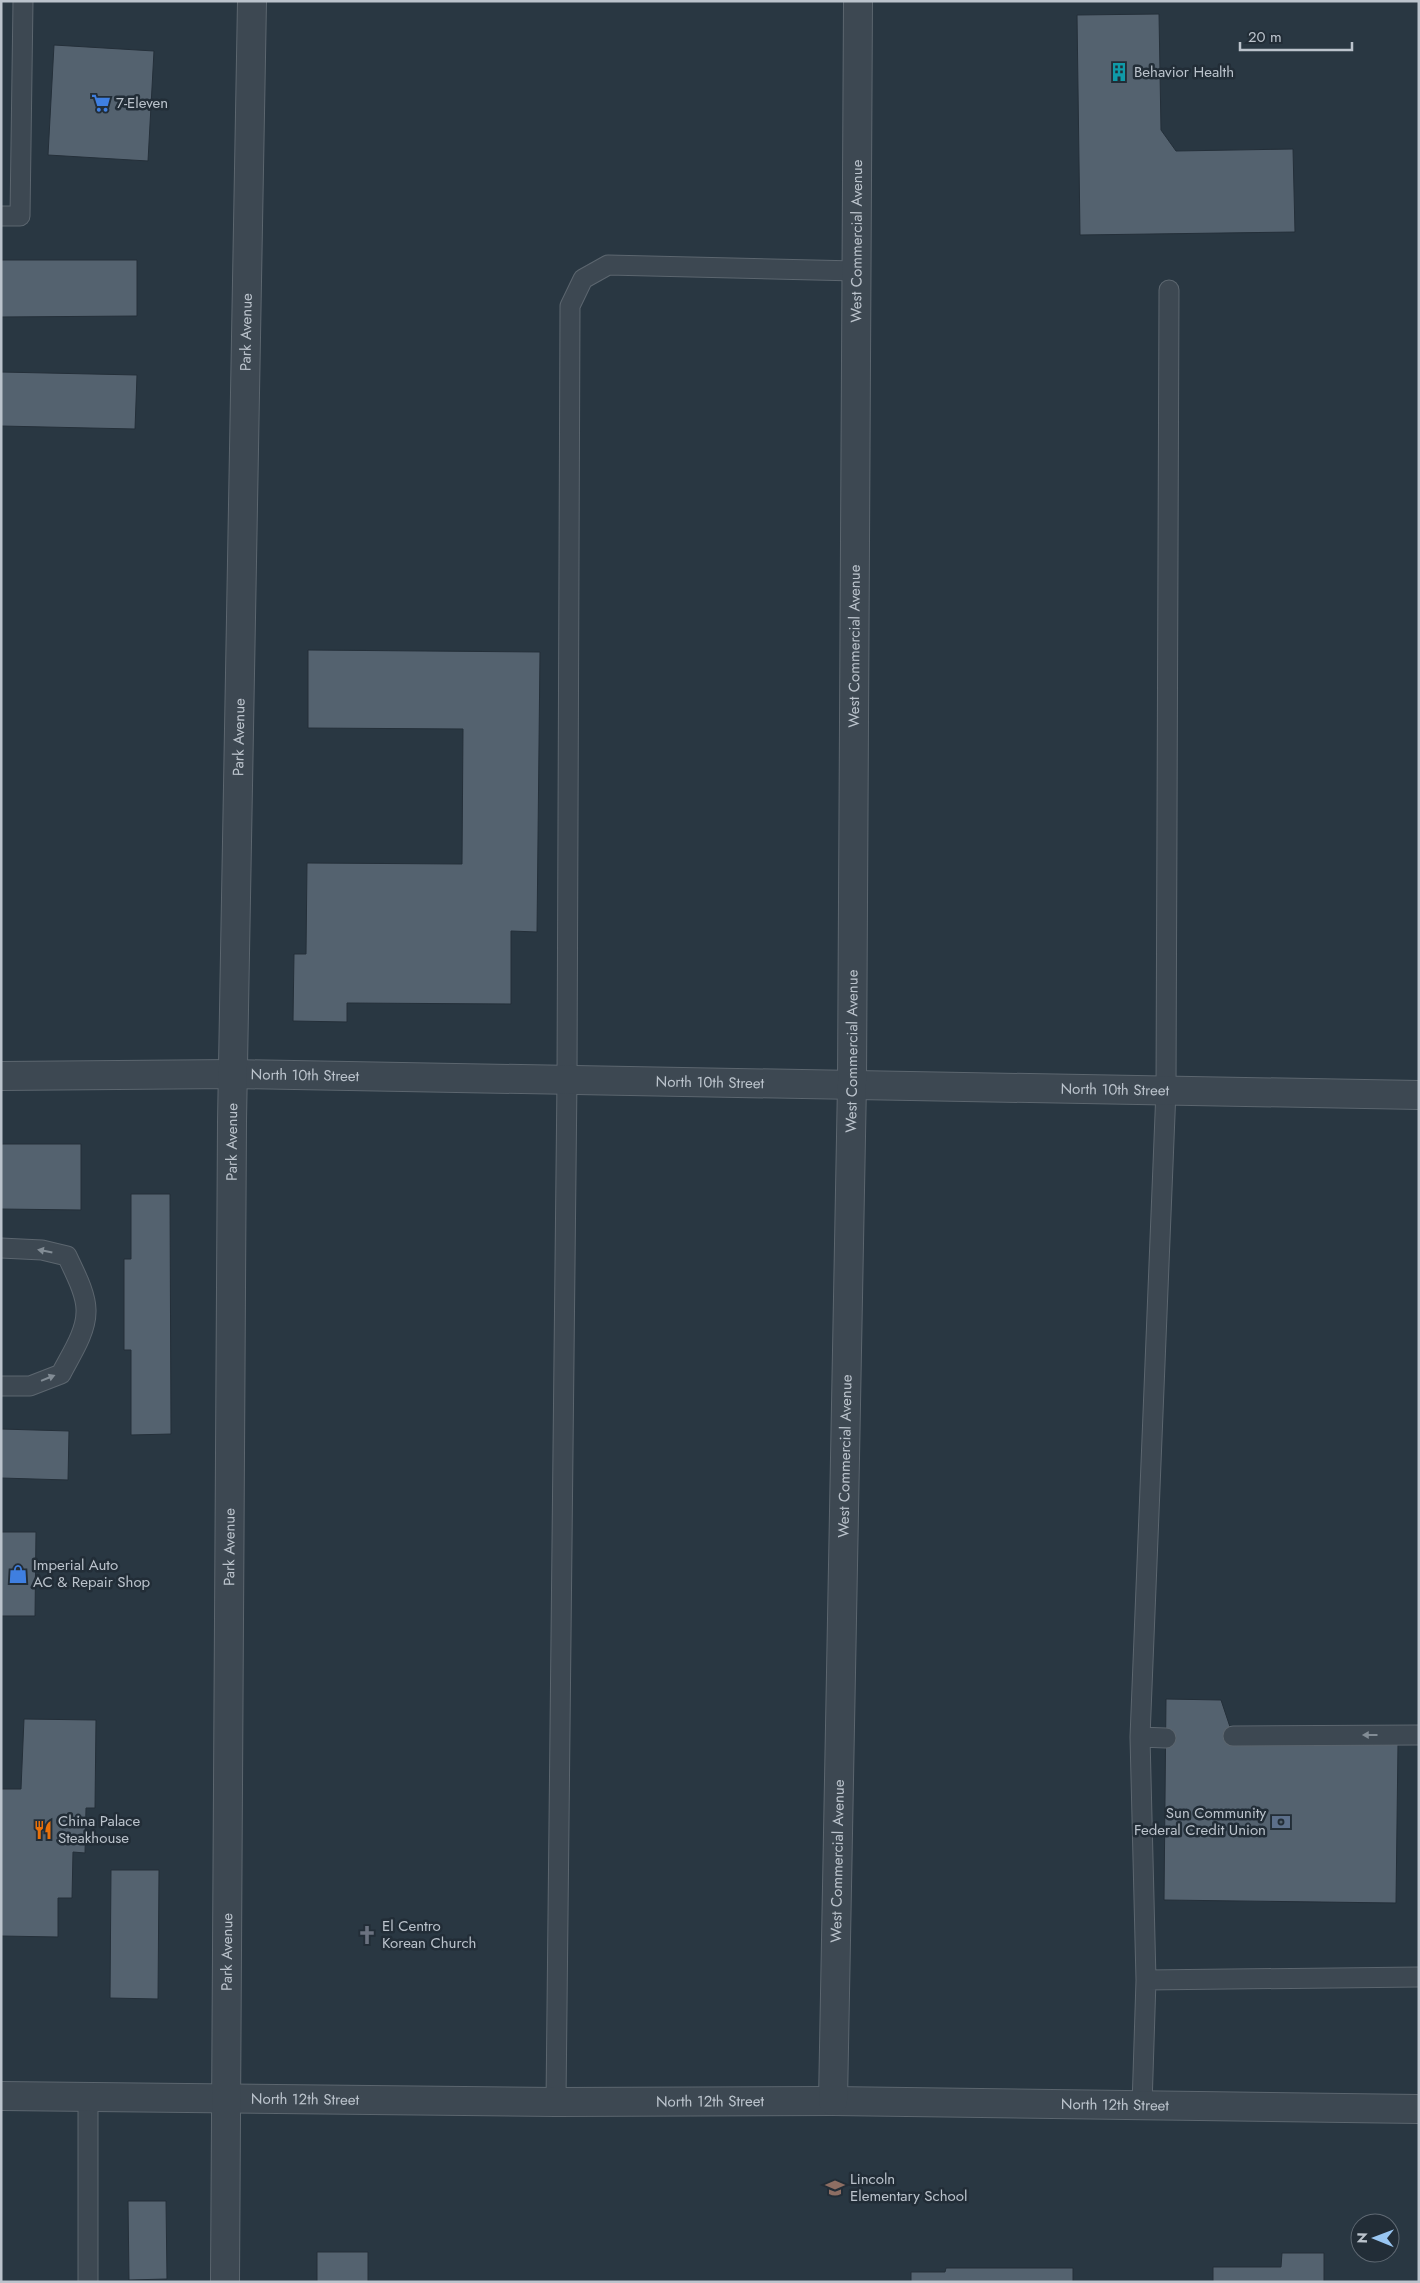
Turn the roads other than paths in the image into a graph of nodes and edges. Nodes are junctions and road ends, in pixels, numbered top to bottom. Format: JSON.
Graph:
{"nodes":[{"id":1,"x":23,"y":1,"type":"edge"},
{"id":2,"x":252,"y":1,"type":"edge"},
{"id":3,"x":858,"y":1,"type":"edge"},
{"id":4,"x":1,"y":216,"type":"edge"},
{"id":5,"x":856,"y":271,"type":"junction"},
{"id":6,"x":1169,"y":290,"type":"dead end"},
{"id":7,"x":233,"y":1074,"type":"junction"},
{"id":8,"x":1,"y":1076,"type":"edge"},
{"id":9,"x":567,"y":1079,"type":"junction"},
{"id":10,"x":852,"y":1083,"type":"junction"},
{"id":11,"x":1166,"y":1090,"type":"junction"},
{"id":12,"x":1419,"y":1095,"type":"edge"},
{"id":13,"x":1,"y":1248,"type":"edge"},
{"id":14,"x":1,"y":1386,"type":"edge"},
{"id":15,"x":1419,"y":1735,"type":"edge"},
{"id":16,"x":1233,"y":1736,"type":"dead end"},
{"id":17,"x":1140,"y":1737,"type":"junction"},
{"id":18,"x":1166,"y":1738,"type":"dead end"},
{"id":19,"x":1419,"y":1976,"type":"edge"},
{"id":20,"x":1146,"y":1980,"type":"junction"},
{"id":21,"x":1,"y":2096,"type":"edge"},
{"id":22,"x":88,"y":2096,"type":"junction"},
{"id":23,"x":225,"y":2098,"type":"junction"},
{"id":24,"x":833,"y":2100,"type":"junction"},
{"id":25,"x":556,"y":2102,"type":"junction"},
{"id":26,"x":1142,"y":2106,"type":"junction"},
{"id":27,"x":1419,"y":2109,"type":"edge"},
{"id":28,"x":88,"y":2282,"type":"edge"},
{"id":29,"x":225,"y":2282,"type":"edge"}],
"edges":[{"from":1,"to":4,"type":"lane"},
{"from":2,"to":7,"type":"street","name":"Park Avenue"},
{"from":3,"to":5,"type":"street","name":"West Commercial Avenue"},
{"from":5,"to":9,"type":"lane"},
{"from":5,"to":10,"type":"street","name":"West Commercial Avenue"},
{"from":6,"to":11,"type":"lane"},
{"from":7,"to":8,"type":"street","name":"North 10th Street"},
{"from":7,"to":9,"type":"street","name":"North 10th Street"},
{"from":7,"to":23,"type":"street","name":"Park Avenue"},
{"from":9,"to":10,"type":"street","name":"North 10th Street"},
{"from":9,"to":25,"type":"lane"},
{"from":10,"to":11,"type":"street","name":"North 10th Street"},
{"from":10,"to":24,"type":"street","name":"West Commercial Avenue"},
{"from":11,"to":12,"type":"street","name":"North 10th Street"},
{"from":11,"to":17,"type":"lane"},
{"from":14,"to":13,"type":"lane","one_way":true},
{"from":15,"to":16,"type":"lane","one_way":true},
{"from":17,"to":18,"type":"lane"},
{"from":17,"to":20,"type":"lane"},
{"from":19,"to":20,"type":"lane"},
{"from":20,"to":26,"type":"lane"},
{"from":21,"to":22,"type":"street","name":"North 12th Street"},
{"from":22,"to":23,"type":"street","name":"North 12th Street"},
{"from":22,"to":28,"type":"lane"},
{"from":23,"to":25,"type":"street","name":"North 12th Street"},
{"from":23,"to":29,"type":"street","name":"Park Avenue"},
{"from":24,"to":25,"type":"street","name":"North 12th Street"},
{"from":24,"to":26,"type":"street","name":"North 12th Street"},
{"from":26,"to":27,"type":"street","name":"North 12th Street"}]}
